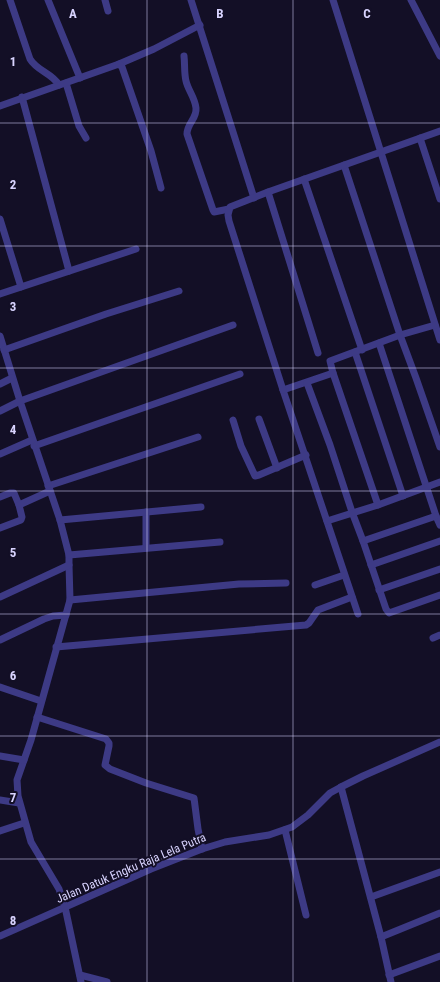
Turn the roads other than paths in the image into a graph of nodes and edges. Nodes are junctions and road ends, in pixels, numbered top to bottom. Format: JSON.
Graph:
{"nodes":[{"id":1,"x":10,"y":0,"type":"edge"},
{"id":2,"x":48,"y":0,"type":"edge"},
{"id":3,"x":105,"y":0,"type":"edge"},
{"id":4,"x":191,"y":0,"type":"edge"},
{"id":5,"x":333,"y":0,"type":"edge"},
{"id":6,"x":411,"y":0,"type":"edge"},
{"id":7,"x":108,"y":11,"type":"dead end"},
{"id":8,"x":200,"y":25,"type":"junction"},
{"id":9,"x":184,"y":56,"type":"dead end"},
{"id":10,"x":440,"y":56,"type":"edge"},
{"id":11,"x":119,"y":64,"type":"junction"},
{"id":12,"x":80,"y":78,"type":"junction"},
{"id":13,"x":62,"y":84,"type":"junction"},
{"id":14,"x":22,"y":97,"type":"junction"},
{"id":15,"x":0,"y":106,"type":"edge"},
{"id":16,"x":440,"y":131,"type":"edge"},
{"id":17,"x":86,"y":138,"type":"dead end"},
{"id":18,"x":420,"y":138,"type":"junction"},
{"id":19,"x":381,"y":152,"type":"junction"},
{"id":20,"x":344,"y":165,"type":"junction"},
{"id":21,"x":304,"y":179,"type":"junction"},
{"id":22,"x":161,"y":188,"type":"dead end"},
{"id":23,"x":268,"y":192,"type":"junction"},
{"id":24,"x":254,"y":198,"type":"junction"},
{"id":25,"x":440,"y":199,"type":"edge"},
{"id":26,"x":229,"y":209,"type":"junction"},
{"id":27,"x":0,"y":219,"type":"edge"},
{"id":28,"x":136,"y":249,"type":"dead end"},
{"id":29,"x":68,"y":271,"type":"junction"},
{"id":30,"x":21,"y":287,"type":"junction"},
{"id":31,"x":179,"y":291,"type":"dead end"},
{"id":32,"x":0,"y":294,"type":"edge"},
{"id":33,"x":232,"y":325,"type":"dead end"},
{"id":34,"x":435,"y":325,"type":"junction"},
{"id":35,"x":400,"y":335,"type":"junction"},
{"id":36,"x":0,"y":338,"type":"edge"},
{"id":37,"x":440,"y":340,"type":"edge"},
{"id":38,"x":379,"y":343,"type":"junction"},
{"id":39,"x":4,"y":350,"type":"junction"},
{"id":40,"x":362,"y":350,"type":"junction"},
{"id":41,"x":354,"y":352,"type":"junction"},
{"id":42,"x":318,"y":353,"type":"dead end"},
{"id":43,"x":333,"y":373,"type":"junction"},
{"id":44,"x":240,"y":374,"type":"dead end"},
{"id":45,"x":12,"y":378,"type":"junction"},
{"id":46,"x":307,"y":383,"type":"junction"},
{"id":47,"x":0,"y":384,"type":"edge"},
{"id":48,"x":283,"y":390,"type":"junction"},
{"id":49,"x":20,"y":401,"type":"junction"},
{"id":50,"x":0,"y":411,"type":"edge"},
{"id":51,"x":259,"y":419,"type":"dead end"},
{"id":52,"x":233,"y":420,"type":"dead end"},
{"id":53,"x":198,"y":437,"type":"dead end"},
{"id":54,"x":33,"y":443,"type":"junction"},
{"id":55,"x":440,"y":447,"type":"edge"},
{"id":56,"x":0,"y":454,"type":"edge"},
{"id":57,"x":306,"y":455,"type":"junction"},
{"id":58,"x":277,"y":468,"type":"junction"},
{"id":59,"x":440,"y":482,"type":"edge"},
{"id":60,"x":426,"y":488,"type":"junction"},
{"id":61,"x":49,"y":489,"type":"junction"},
{"id":62,"x":403,"y":496,"type":"junction"},
{"id":63,"x":0,"y":497,"type":"edge"},
{"id":64,"x":19,"y":505,"type":"junction"},
{"id":65,"x":378,"y":505,"type":"junction"},
{"id":66,"x":200,"y":508,"type":"dead end"},
{"id":67,"x":146,"y":512,"type":"junction"},
{"id":68,"x":352,"y":512,"type":"junction"},
{"id":69,"x":436,"y":516,"type":"junction"},
{"id":70,"x":60,"y":520,"type":"junction"},
{"id":71,"x":327,"y":521,"type":"junction"},
{"id":72,"x":440,"y":525,"type":"edge"},
{"id":73,"x":0,"y":528,"type":"edge"},
{"id":74,"x":363,"y":541,"type":"junction"},
{"id":75,"x":440,"y":541,"type":"edge"},
{"id":76,"x":220,"y":542,"type":"dead end"},
{"id":77,"x":146,"y":548,"type":"junction"},
{"id":78,"x":69,"y":555,"type":"junction"},
{"id":79,"x":69,"y":565,"type":"junction"},
{"id":80,"x":371,"y":565,"type":"junction"},
{"id":81,"x":440,"y":569,"type":"edge"},
{"id":82,"x":344,"y":575,"type":"junction"},
{"id":83,"x":286,"y":583,"type":"dead end"},
{"id":84,"x":314,"y":585,"type":"dead end"},
{"id":85,"x":379,"y":590,"type":"junction"},
{"id":86,"x":440,"y":595,"type":"edge"},
{"id":87,"x":0,"y":597,"type":"edge"},
{"id":88,"x":352,"y":597,"type":"junction"},
{"id":89,"x":70,"y":600,"type":"junction"},
{"id":90,"x":358,"y":614,"type":"dead end"},
{"id":91,"x":66,"y":615,"type":"junction"},
{"id":92,"x":0,"y":640,"type":"edge"},
{"id":93,"x":56,"y":647,"type":"junction"},
{"id":94,"x":0,"y":687,"type":"edge"},
{"id":95,"x":41,"y":701,"type":"junction"},
{"id":96,"x":37,"y":717,"type":"junction"},
{"id":97,"x":440,"y":742,"type":"edge"},
{"id":98,"x":0,"y":756,"type":"edge"},
{"id":99,"x":24,"y":760,"type":"junction"},
{"id":100,"x":341,"y":787,"type":"junction"},
{"id":101,"x":0,"y":800,"type":"edge"},
{"id":102,"x":20,"y":803,"type":"junction"},
{"id":103,"x":24,"y":823,"type":"junction"},
{"id":104,"x":285,"y":830,"type":"junction"},
{"id":105,"x":0,"y":831,"type":"edge"},
{"id":106,"x":202,"y":849,"type":"junction"},
{"id":107,"x":440,"y":872,"type":"edge"},
{"id":108,"x":371,"y":897,"type":"junction"},
{"id":109,"x":65,"y":907,"type":"junction"},
{"id":110,"x":440,"y":913,"type":"edge"},
{"id":111,"x":306,"y":915,"type":"dead end"},
{"id":112,"x":0,"y":936,"type":"edge"},
{"id":113,"x":381,"y":937,"type":"junction"},
{"id":114,"x":440,"y":956,"type":"edge"},
{"id":115,"x":81,"y":978,"type":"edge"},
{"id":116,"x":390,"y":979,"type":"edge"},
{"id":117,"x":107,"y":982,"type":"edge"}],
"edges":[{"from":1,"to":13,"type":"street"},
{"from":2,"to":12,"type":"street"},
{"from":3,"to":7,"type":"street"},
{"from":4,"to":8,"type":"street"},
{"from":5,"to":19,"type":"street"},
{"from":6,"to":10,"type":"street"},
{"from":8,"to":11,"type":"street"},
{"from":8,"to":24,"type":"street"},
{"from":9,"to":26,"type":"street"},
{"from":11,"to":12,"type":"street"},
{"from":11,"to":22,"type":"street"},
{"from":12,"to":13,"type":"street"},
{"from":13,"to":14,"type":"street"},
{"from":13,"to":17,"type":"street"},
{"from":14,"to":15,"type":"street"},
{"from":14,"to":29,"type":"street"},
{"from":16,"to":18,"type":"street"},
{"from":18,"to":19,"type":"street"},
{"from":18,"to":25,"type":"street"},
{"from":19,"to":20,"type":"street"},
{"from":19,"to":34,"type":"street"},
{"from":20,"to":21,"type":"street"},
{"from":20,"to":35,"type":"street"},
{"from":21,"to":23,"type":"street"},
{"from":21,"to":40,"type":"street"},
{"from":23,"to":24,"type":"street"},
{"from":23,"to":42,"type":"street"},
{"from":24,"to":26,"type":"street"},
{"from":26,"to":48,"type":"street"},
{"from":27,"to":30,"type":"street"},
{"from":28,"to":29,"type":"street"},
{"from":29,"to":30,"type":"street"},
{"from":30,"to":32,"type":"street"},
{"from":31,"to":39,"type":"street"},
{"from":33,"to":49,"type":"street"},
{"from":34,"to":35,"type":"street"},
{"from":34,"to":37,"type":"street"},
{"from":35,"to":38,"type":"street"},
{"from":35,"to":55,"type":"street"},
{"from":36,"to":39,"type":"street"},
{"from":38,"to":40,"type":"street"},
{"from":38,"to":60,"type":"street"},
{"from":39,"to":45,"type":"street"},
{"from":40,"to":41,"type":"street"},
{"from":41,"to":43,"type":"street"},
{"from":41,"to":62,"type":"street"},
{"from":43,"to":46,"type":"street"},
{"from":43,"to":65,"type":"street"},
{"from":44,"to":54,"type":"street"},
{"from":45,"to":47,"type":"street"},
{"from":45,"to":49,"type":"street"},
{"from":46,"to":48,"type":"street"},
{"from":46,"to":68,"type":"street"},
{"from":48,"to":57,"type":"street"},
{"from":49,"to":50,"type":"street"},
{"from":49,"to":54,"type":"street"},
{"from":51,"to":58,"type":"street"},
{"from":52,"to":58,"type":"street"},
{"from":53,"to":61,"type":"street"},
{"from":54,"to":56,"type":"street"},
{"from":54,"to":61,"type":"street"},
{"from":57,"to":58,"type":"street"},
{"from":57,"to":71,"type":"street"},
{"from":59,"to":60,"type":"street"},
{"from":60,"to":62,"type":"street"},
{"from":60,"to":69,"type":"street"},
{"from":61,"to":64,"type":"street"},
{"from":61,"to":70,"type":"street"},
{"from":62,"to":65,"type":"street"},
{"from":63,"to":64,"type":"street"},
{"from":64,"to":73,"type":"street"},
{"from":65,"to":68,"type":"street"},
{"from":66,"to":67,"type":"street"},
{"from":67,"to":70,"type":"street"},
{"from":67,"to":77,"type":"street"},
{"from":68,"to":71,"type":"street"},
{"from":68,"to":74,"type":"street"},
{"from":69,"to":72,"type":"street"},
{"from":69,"to":74,"type":"street"},
{"from":70,"to":78,"type":"street"},
{"from":71,"to":82,"type":"street"},
{"from":74,"to":80,"type":"street"},
{"from":75,"to":80,"type":"street"},
{"from":76,"to":77,"type":"street"},
{"from":77,"to":78,"type":"street"},
{"from":78,"to":79,"type":"street"},
{"from":79,"to":87,"type":"street"},
{"from":79,"to":89,"type":"street"},
{"from":80,"to":85,"type":"street"},
{"from":81,"to":85,"type":"street"},
{"from":82,"to":84,"type":"street"},
{"from":82,"to":88,"type":"street"},
{"from":83,"to":89,"type":"street"},
{"from":85,"to":86,"type":"street"},
{"from":88,"to":90,"type":"street"},
{"from":88,"to":93,"type":"street"},
{"from":89,"to":91,"type":"street"},
{"from":91,"to":92,"type":"street"},
{"from":91,"to":93,"type":"street"},
{"from":93,"to":95,"type":"street"},
{"from":94,"to":95,"type":"street"},
{"from":95,"to":96,"type":"street"},
{"from":96,"to":99,"type":"street"},
{"from":96,"to":106,"type":"street"},
{"from":97,"to":100,"type":"street","name":"Jalan Datuk Engku Raja Lela Putra"},
{"from":98,"to":99,"type":"street"},
{"from":99,"to":102,"type":"street"},
{"from":100,"to":104,"type":"street","name":"Jalan Datuk Engku Raja Lela Putra"},
{"from":100,"to":108,"type":"street"},
{"from":101,"to":102,"type":"street"},
{"from":102,"to":103,"type":"street"},
{"from":103,"to":105,"type":"street"},
{"from":103,"to":109,"type":"street"},
{"from":104,"to":106,"type":"street","name":"Jalan Datuk Engku Raja Lela Putra"},
{"from":104,"to":111,"type":"street"},
{"from":106,"to":109,"type":"street","name":"Jalan Datuk Engku Raja Lela Putra"},
{"from":107,"to":108,"type":"street"},
{"from":108,"to":113,"type":"street"},
{"from":109,"to":112,"type":"street","name":"Jalan Datuk Engku Raja Lela Putra"},
{"from":109,"to":115,"type":"street"},
{"from":110,"to":113,"type":"street"},
{"from":113,"to":116,"type":"street"},
{"from":114,"to":116,"type":"street"},
{"from":115,"to":117,"type":"street"}]}
